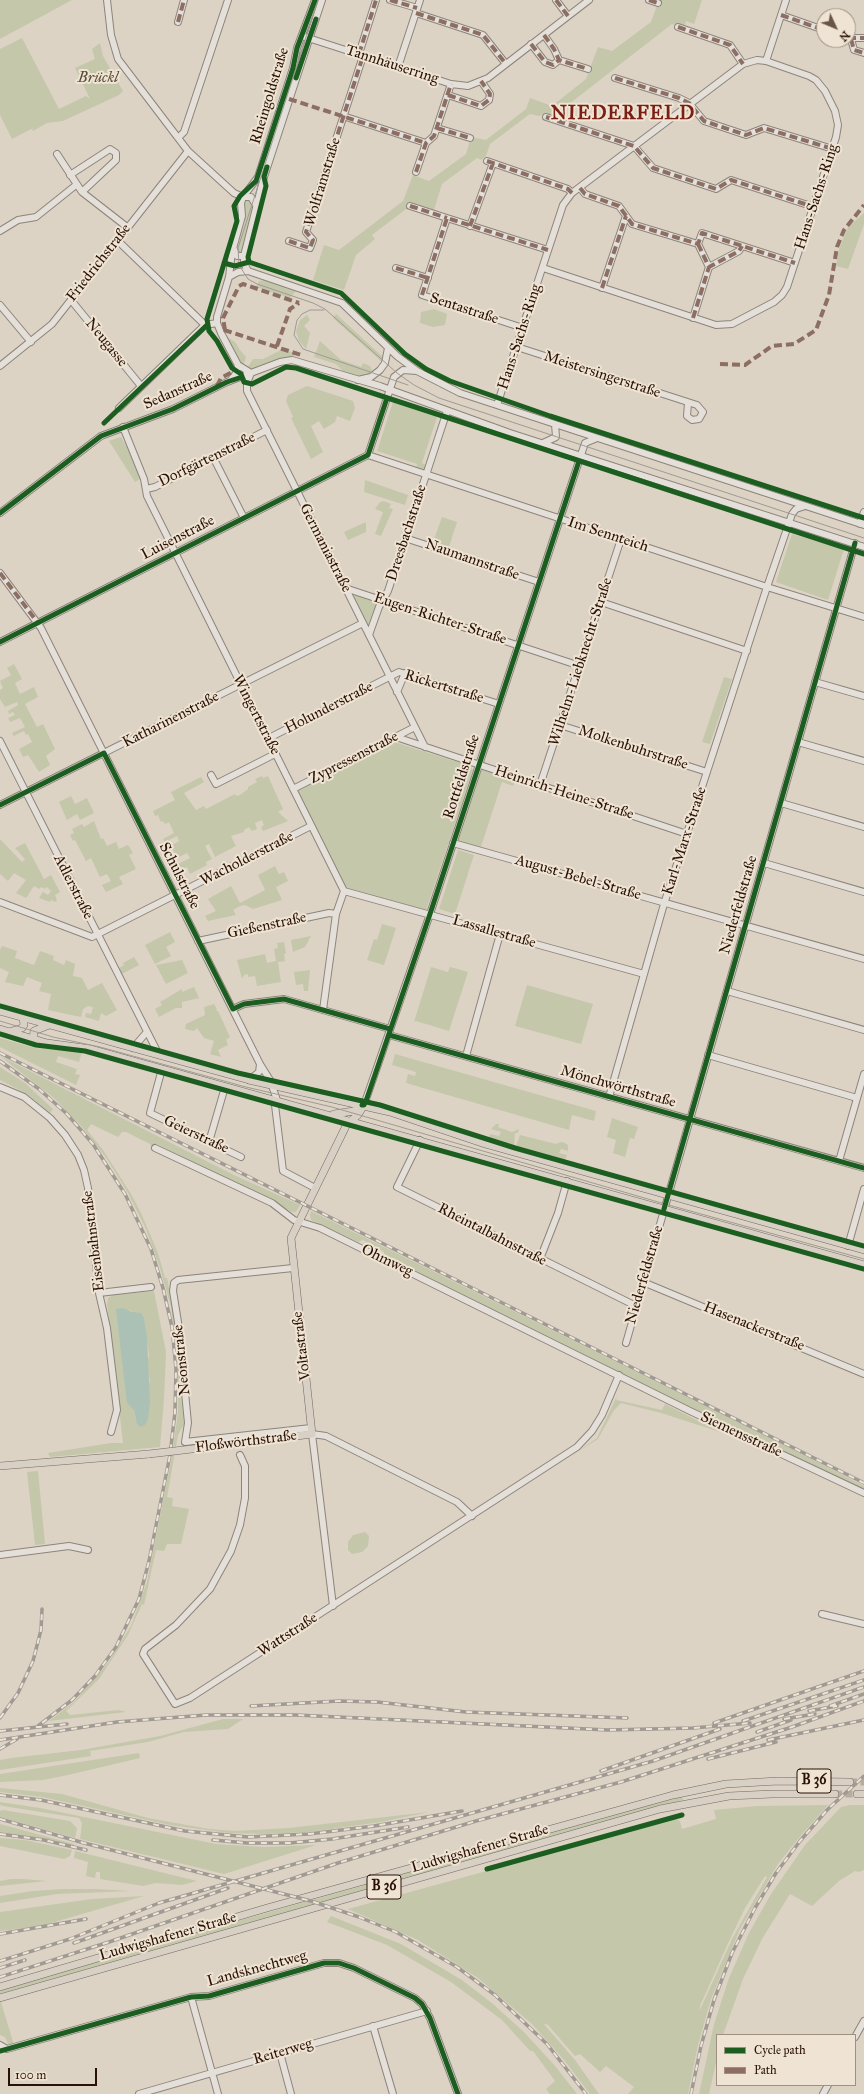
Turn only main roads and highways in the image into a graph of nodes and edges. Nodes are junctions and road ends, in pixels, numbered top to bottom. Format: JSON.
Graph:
{"nodes":[{"id":1,"x":0,"y":1011,"type":"edge"},
{"id":2,"x":23,"y":1017,"type":"junction"},
{"id":3,"x":49,"y":1025,"type":"junction"},
{"id":4,"x":0,"y":1029,"type":"edge"},
{"id":5,"x":9,"y":1032,"type":"junction"},
{"id":6,"x":34,"y":1040,"type":"junction"},
{"id":7,"x":347,"y":1101,"type":"junction"},
{"id":8,"x":364,"y":1105,"type":"junction"},
{"id":9,"x":379,"y":1109,"type":"junction"},
{"id":10,"x":351,"y":1112,"type":"junction"},
{"id":11,"x":358,"y":1114,"type":"junction"},
{"id":12,"x":332,"y":1115,"type":"junction"},
{"id":13,"x":350,"y":1120,"type":"junction"},
{"id":14,"x":864,"y":1250,"type":"edge"},
{"id":15,"x":864,"y":1265,"type":"edge"},
{"id":16,"x":312,"y":1431,"type":"joint"},
{"id":17,"x":0,"y":1466,"type":"edge"},
{"id":18,"x":850,"y":1782,"type":"tunnel mouth"},
{"id":19,"x":835,"y":1794,"type":"tunnel mouth"},
{"id":20,"x":0,"y":1987,"type":"edge"},
{"id":21,"x":0,"y":1998,"type":"edge"}],
"edges":[{"from":1,"to":2,"type":"main road"},
{"from":2,"to":3,"type":"main road"},
{"from":2,"to":5,"type":"main road"},
{"from":3,"to":6,"type":"main road"},
{"from":3,"to":7,"type":"main road"},
{"from":4,"to":5,"type":"main road"},
{"from":5,"to":6,"type":"main road"},
{"from":6,"to":12,"type":"main road"},
{"from":7,"to":8,"type":"main road"},
{"from":7,"to":10,"type":"main road"},
{"from":8,"to":9,"type":"main road"},
{"from":8,"to":10,"type":"main road"},
{"from":8,"to":11,"type":"main road","name":"Voltastraße"},
{"from":9,"to":11,"type":"main road"},
{"from":9,"to":14,"type":"main road"},
{"from":10,"to":12,"type":"main road"},
{"from":10,"to":13,"type":"main road"},
{"from":11,"to":13,"type":"main road","name":"Voltastraße"},
{"from":12,"to":13,"type":"main road"},
{"from":13,"to":15,"type":"main road"},
{"from":13,"to":16,"type":"main road","name":"Voltastraße"},
{"from":16,"to":17,"type":"main road","name":"Floßwörthstraße","bridge":true},
{"from":18,"to":20,"type":"main road","name":"Ludwigshafener Straße","number":"B 36"},
{"from":19,"to":21,"type":"main road","name":"Ludwigshafener Straße","number":"B 36"}]}
